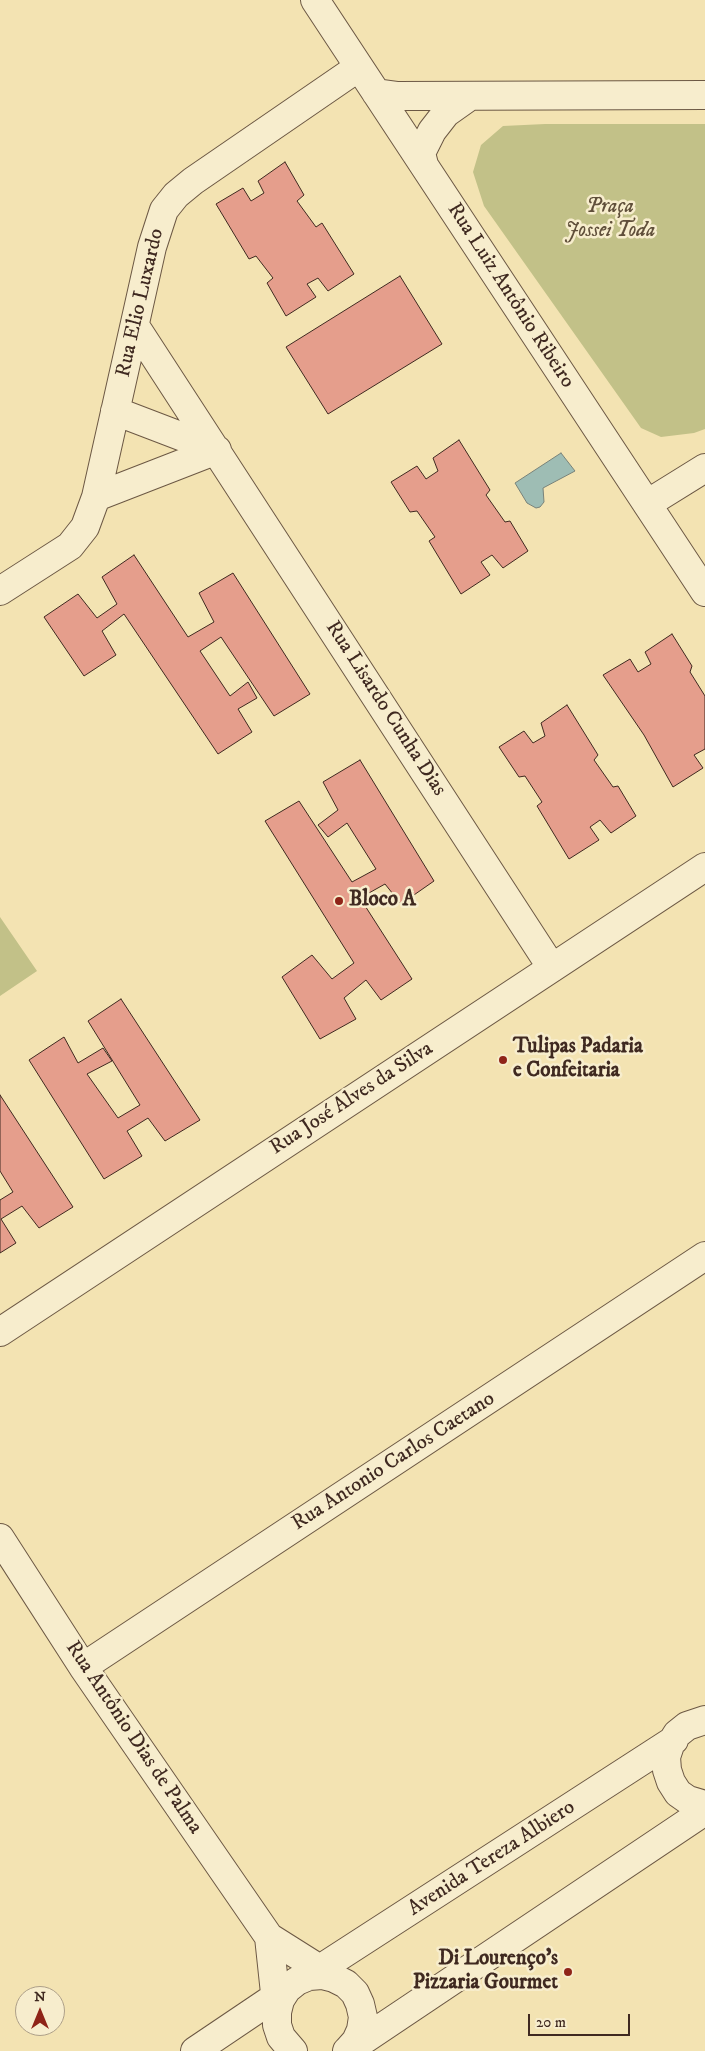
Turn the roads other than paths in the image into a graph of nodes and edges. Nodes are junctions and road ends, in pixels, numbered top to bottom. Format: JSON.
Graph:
{"nodes":[{"id":1,"x":315,"y":0,"type":"edge"},
{"id":2,"x":359,"y":67,"type":"junction"},
{"id":3,"x":376,"y":93,"type":"junction"},
{"id":4,"x":705,"y":94,"type":"edge"},
{"id":5,"x":470,"y":96,"type":"junction"},
{"id":6,"x":424,"y":165,"type":"junction"},
{"id":7,"x":136,"y":326,"type":"junction"},
{"id":8,"x":116,"y":412,"type":"junction"},
{"id":9,"x":217,"y":450,"type":"junction"},
{"id":10,"x":705,"y":468,"type":"edge"},
{"id":11,"x":96,"y":497,"type":"junction"},
{"id":12,"x":648,"y":504,"type":"junction"},
{"id":13,"x":0,"y":591,"type":"edge"},
{"id":14,"x":705,"y":592,"type":"edge"},
{"id":15,"x":705,"y":867,"type":"edge"},
{"id":16,"x":552,"y":968,"type":"junction"},
{"id":17,"x":705,"y":1256,"type":"edge"},
{"id":18,"x":0,"y":1332,"type":"edge"},
{"id":19,"x":0,"y":1538,"type":"edge"},
{"id":20,"x":83,"y":1667,"type":"junction"},
{"id":21,"x":705,"y":1720,"type":"edge"},
{"id":22,"x":674,"y":1740,"type":"junction"},
{"id":23,"x":701,"y":1807,"type":"edge"},
{"id":24,"x":270,"y":1937,"type":"junction"},
{"id":25,"x":300,"y":1987,"type":"junction"},
{"id":26,"x":195,"y":2051,"type":"edge"},
{"id":27,"x":293,"y":2051,"type":"edge"},
{"id":28,"x":347,"y":2051,"type":"edge"}],
"edges":[{"from":1,"to":2,"type":"street","name":"Rua Luiz Antônio Ribeiro"},
{"from":2,"to":3,"type":"street","name":"Rua Luiz Antônio Ribeiro"},
{"from":2,"to":7,"type":"street","name":"Rua Elio Luxardo"},
{"from":3,"to":5,"type":"street"},
{"from":3,"to":6,"type":"street","name":"Rua Luiz Antônio Ribeiro"},
{"from":4,"to":5,"type":"street"},
{"from":5,"to":6,"type":"street"},
{"from":6,"to":12,"type":"street","name":"Rua Luiz Antônio Ribeiro"},
{"from":7,"to":8,"type":"street","name":"Rua Elio Luxardo"},
{"from":7,"to":9,"type":"street","name":"Rua Lisardo Cunha Dias"},
{"from":8,"to":9,"type":"street"},
{"from":8,"to":11,"type":"street","name":"Rua Elio Luxardo"},
{"from":9,"to":11,"type":"street"},
{"from":9,"to":16,"type":"street","name":"Rua Lisardo Cunha Dias"},
{"from":10,"to":12,"type":"street"},
{"from":11,"to":13,"type":"street","name":"Rua Elio Luxardo"},
{"from":12,"to":14,"type":"street","name":"Rua Luiz Antônio Ribeiro"},
{"from":15,"to":16,"type":"street","name":"Rua José Alves da Silva"},
{"from":16,"to":18,"type":"street","name":"Rua José Alves da Silva"},
{"from":17,"to":20,"type":"street","name":"Rua Antonio Carlos Caetano"},
{"from":19,"to":20,"type":"street","name":"Rua Antônio Dias de Palma"},
{"from":20,"to":24,"type":"street","name":"Rua Antônio Dias de Palma"},
{"from":21,"to":22,"type":"street","name":"Avenida Tereza Albiero"},
{"from":22,"to":23,"type":"street"},
{"from":22,"to":25,"type":"street","name":"Avenida Tereza Albiero"},
{"from":23,"to":28,"type":"street"},
{"from":24,"to":25,"type":"street","name":"Rua Antônio Dias de Palma"},
{"from":24,"to":25,"type":"street","name":"Rua Antônio Dias de Palma"},
{"from":25,"to":26,"type":"street","name":"Avenida Tereza Albiero"},
{"from":25,"to":27,"type":"street"},
{"from":25,"to":28,"type":"street"}]}
